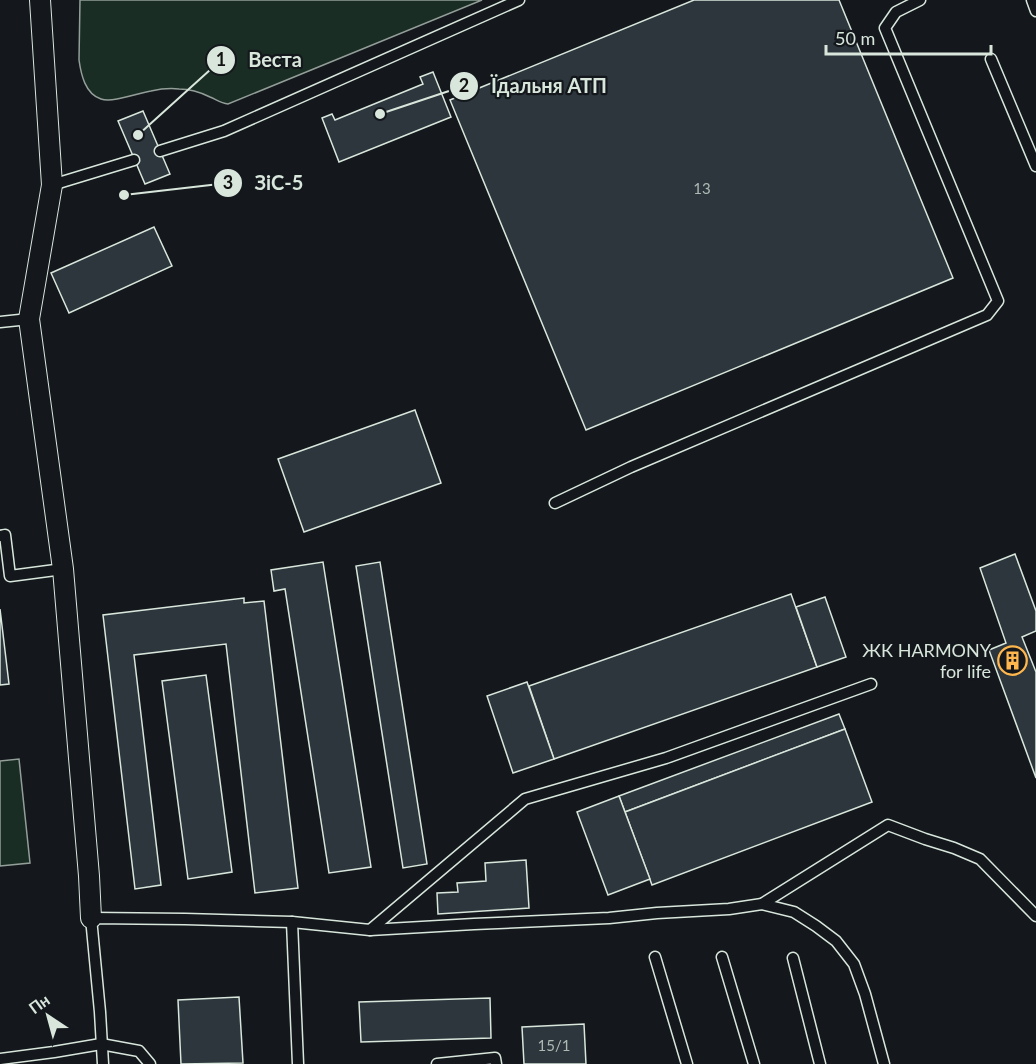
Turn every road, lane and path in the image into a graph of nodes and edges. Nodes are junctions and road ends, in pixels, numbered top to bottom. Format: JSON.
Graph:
{"nodes":[{"id":1,"x":40,"y":0,"type":"edge"},
{"id":2,"x":519,"y":0,"type":"edge"},
{"id":3,"x":920,"y":0,"type":"edge"},
{"id":4,"x":1032,"y":0,"type":"edge"},
{"id":5,"x":1036,"y":11,"type":"edge"},
{"id":6,"x":991,"y":59,"type":"dead end"},
{"id":7,"x":160,"y":150,"type":"dead end"},
{"id":8,"x":134,"y":160,"type":"dead end"},
{"id":9,"x":1036,"y":166,"type":"edge"},
{"id":10,"x":52,"y":185,"type":"junction"},
{"id":11,"x":29,"y":319,"type":"junction"},
{"id":12,"x":0,"y":322,"type":"edge"},
{"id":13,"x":555,"y":503,"type":"dead end"},
{"id":14,"x":0,"y":536,"type":"edge"},
{"id":15,"x":63,"y":569,"type":"junction"},
{"id":16,"x":871,"y":684,"type":"dead end"},
{"id":17,"x":762,"y":904,"type":"junction"},
{"id":18,"x":1036,"y":916,"type":"edge"},
{"id":19,"x":91,"y":918,"type":"junction"},
{"id":20,"x":292,"y":922,"type":"junction"},
{"id":21,"x":370,"y":930,"type":"junction"},
{"id":22,"x":655,"y":957,"type":"dead end"},
{"id":23,"x":722,"y":957,"type":"dead end"},
{"id":24,"x":793,"y":958,"type":"dead end"},
{"id":25,"x":101,"y":1044,"type":"junction"},
{"id":26,"x":0,"y":1059,"type":"edge"},
{"id":27,"x":103,"y":1064,"type":"edge"},
{"id":28,"x":150,"y":1064,"type":"edge"},
{"id":29,"x":298,"y":1064,"type":"edge"},
{"id":30,"x":437,"y":1064,"type":"edge"},
{"id":31,"x":496,"y":1064,"type":"edge"},
{"id":32,"x":687,"y":1064,"type":"edge"},
{"id":33,"x":754,"y":1064,"type":"edge"},
{"id":34,"x":820,"y":1064,"type":"edge"},
{"id":35,"x":884,"y":1064,"type":"edge"}],
"edges":[{"from":1,"to":10,"type":"street"},
{"from":2,"to":7,"type":"lane"},
{"from":3,"to":13,"type":"lane"},
{"from":4,"to":5,"type":"lane"},
{"from":6,"to":9,"type":"lane"},
{"from":8,"to":10,"type":"lane"},
{"from":10,"to":11,"type":"street"},
{"from":11,"to":12,"type":"lane"},
{"from":11,"to":15,"type":"street"},
{"from":14,"to":15,"type":"lane"},
{"from":15,"to":19,"type":"street"},
{"from":16,"to":21,"type":"lane"},
{"from":17,"to":18,"type":"lane"},
{"from":17,"to":21,"type":"lane"},
{"from":17,"to":35,"type":"lane"},
{"from":19,"to":20,"type":"lane"},
{"from":19,"to":25,"type":"lane"},
{"from":20,"to":21,"type":"lane"},
{"from":20,"to":29,"type":"lane"},
{"from":22,"to":32,"type":"lane"},
{"from":23,"to":33,"type":"lane"},
{"from":24,"to":34,"type":"lane"},
{"from":25,"to":26,"type":"lane"},
{"from":25,"to":27,"type":"lane"},
{"from":25,"to":28,"type":"lane"},
{"from":30,"to":31,"type":"lane"}]}
